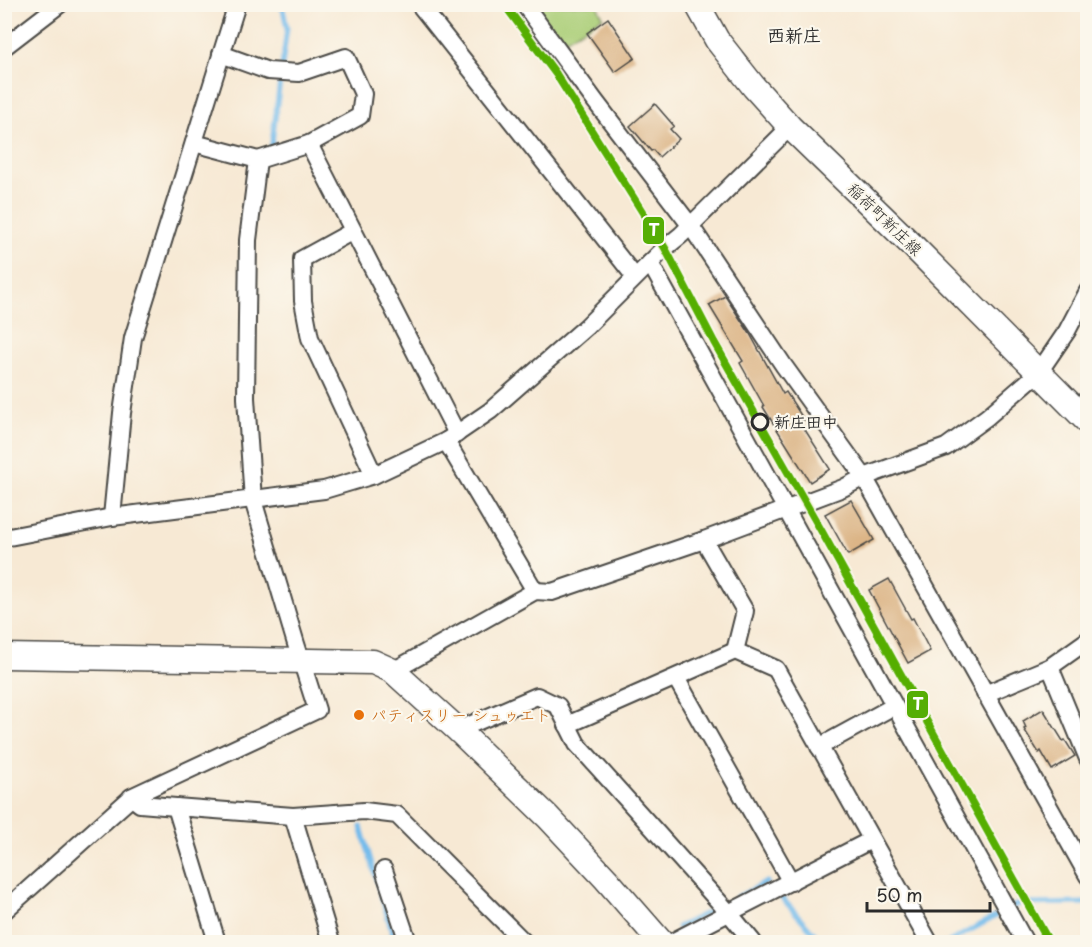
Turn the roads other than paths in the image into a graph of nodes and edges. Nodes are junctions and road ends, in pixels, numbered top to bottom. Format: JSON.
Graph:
{"nodes":[{"id":1,"x":60,"y":4,"type":"edge"},
{"id":2,"x":237,"y":4,"type":"edge"},
{"id":3,"x":419,"y":4,"type":"edge"},
{"id":4,"x":524,"y":4,"type":"edge"},
{"id":5,"x":697,"y":4,"type":"edge"},
{"id":6,"x":4,"y":47,"type":"edge"},
{"id":7,"x":221,"y":54,"type":"junction"},
{"id":8,"x":790,"y":127,"type":"junction"},
{"id":9,"x":194,"y":143,"type":"junction"},
{"id":10,"x":309,"y":144,"type":"junction"},
{"id":11,"x":258,"y":160,"type":"junction"},
{"id":12,"x":690,"y":225,"type":"junction"},
{"id":13,"x":353,"y":231,"type":"junction"},
{"id":14,"x":650,"y":263,"type":"junction"},
{"id":15,"x":635,"y":277,"type":"junction"},
{"id":16,"x":1088,"y":291,"type":"edge"},
{"id":17,"x":1039,"y":372,"type":"junction"},
{"id":18,"x":1088,"y":422,"type":"edge"},
{"id":19,"x":452,"y":438,"type":"junction"},
{"id":20,"x":374,"y":475,"type":"junction"},
{"id":21,"x":864,"y":477,"type":"junction"},
{"id":22,"x":253,"y":500,"type":"junction"},
{"id":23,"x":785,"y":509,"type":"junction"},
{"id":24,"x":112,"y":517,"type":"junction"},
{"id":25,"x":4,"y":538,"type":"edge"},
{"id":26,"x":704,"y":540,"type":"junction"},
{"id":27,"x":536,"y":591,"type":"junction"},
{"id":28,"x":1088,"y":640,"type":"edge"},
{"id":29,"x":735,"y":651,"type":"junction"},
{"id":30,"x":4,"y":656,"type":"edge"},
{"id":31,"x":302,"y":660,"type":"junction"},
{"id":32,"x":1050,"y":667,"type":"junction"},
{"id":33,"x":393,"y":671,"type":"junction"},
{"id":34,"x":676,"y":678,"type":"junction"},
{"id":35,"x":985,"y":694,"type":"junction"},
{"id":36,"x":894,"y":706,"type":"junction"},
{"id":37,"x":567,"y":725,"type":"junction"},
{"id":38,"x":458,"y":730,"type":"junction"},
{"id":39,"x":819,"y":747,"type":"junction"},
{"id":40,"x":1088,"y":759,"type":"edge"},
{"id":41,"x":131,"y":797,"type":"junction"},
{"id":42,"x":177,"y":807,"type":"junction"},
{"id":43,"x":292,"y":816,"type":"junction"},
{"id":44,"x":872,"y":840,"type":"junction"},
{"id":45,"x":384,"y":870,"type":"dead end"},
{"id":46,"x":1088,"y":876,"type":"edge"},
{"id":47,"x":791,"y":882,"type":"junction"},
{"id":48,"x":4,"y":911,"type":"edge"},
{"id":49,"x":729,"y":913,"type":"junction"},
{"id":50,"x":217,"y":942,"type":"edge"},
{"id":51,"x":332,"y":942,"type":"edge"},
{"id":52,"x":408,"y":942,"type":"edge"},
{"id":53,"x":524,"y":942,"type":"edge"},
{"id":54,"x":661,"y":942,"type":"edge"},
{"id":55,"x":672,"y":942,"type":"edge"},
{"id":56,"x":753,"y":942,"type":"edge"},
{"id":57,"x":929,"y":942,"type":"edge"},
{"id":58,"x":1025,"y":942,"type":"edge"}],
"edges":[{"from":1,"to":6,"type":"street"},
{"from":2,"to":7,"type":"street"},
{"from":3,"to":15,"type":"street"},
{"from":4,"to":12,"type":"street"},
{"from":5,"to":8,"type":"street","name":"稲荷町新庄線"},
{"from":7,"to":9,"type":"street"},
{"from":7,"to":10,"type":"street"},
{"from":8,"to":12,"type":"street"},
{"from":8,"to":17,"type":"street","name":"稲荷町新庄線"},
{"from":9,"to":11,"type":"street"},
{"from":9,"to":24,"type":"street"},
{"from":10,"to":11,"type":"street"},
{"from":10,"to":13,"type":"street"},
{"from":11,"to":22,"type":"street"},
{"from":12,"to":14,"type":"street"},
{"from":12,"to":21,"type":"street"},
{"from":13,"to":19,"type":"street"},
{"from":13,"to":20,"type":"street"},
{"from":14,"to":15,"type":"street"},
{"from":14,"to":23,"type":"street"},
{"from":15,"to":19,"type":"street"},
{"from":16,"to":17,"type":"street"},
{"from":17,"to":18,"type":"street","name":"稲荷町新庄線"},
{"from":17,"to":21,"type":"street"},
{"from":19,"to":20,"type":"street"},
{"from":19,"to":27,"type":"street"},
{"from":20,"to":22,"type":"street"},
{"from":21,"to":23,"type":"street"},
{"from":21,"to":35,"type":"street"},
{"from":22,"to":24,"type":"street"},
{"from":22,"to":31,"type":"street"},
{"from":23,"to":26,"type":"street"},
{"from":23,"to":36,"type":"street"},
{"from":24,"to":25,"type":"street"},
{"from":26,"to":27,"type":"street"},
{"from":26,"to":29,"type":"street"},
{"from":27,"to":33,"type":"street"},
{"from":28,"to":32,"type":"street"},
{"from":29,"to":34,"type":"street"},
{"from":29,"to":39,"type":"street"},
{"from":30,"to":31,"type":"street"},
{"from":31,"to":33,"type":"street"},
{"from":31,"to":41,"type":"street"},
{"from":32,"to":35,"type":"street"},
{"from":32,"to":40,"type":"street"},
{"from":33,"to":38,"type":"street"},
{"from":34,"to":37,"type":"street"},
{"from":34,"to":47,"type":"street"},
{"from":35,"to":46,"type":"street"},
{"from":36,"to":39,"type":"street"},
{"from":36,"to":58,"type":"street"},
{"from":37,"to":38,"type":"street"},
{"from":37,"to":49,"type":"street"},
{"from":38,"to":54,"type":"street"},
{"from":39,"to":44,"type":"street"},
{"from":41,"to":42,"type":"street"},
{"from":41,"to":48,"type":"street"},
{"from":42,"to":43,"type":"street"},
{"from":42,"to":50,"type":"street"},
{"from":43,"to":51,"type":"street"},
{"from":43,"to":53,"type":"street"},
{"from":44,"to":47,"type":"street"},
{"from":44,"to":57,"type":"street"},
{"from":45,"to":52,"type":"street"},
{"from":47,"to":49,"type":"street"},
{"from":49,"to":55,"type":"street"},
{"from":49,"to":56,"type":"street"}]}
